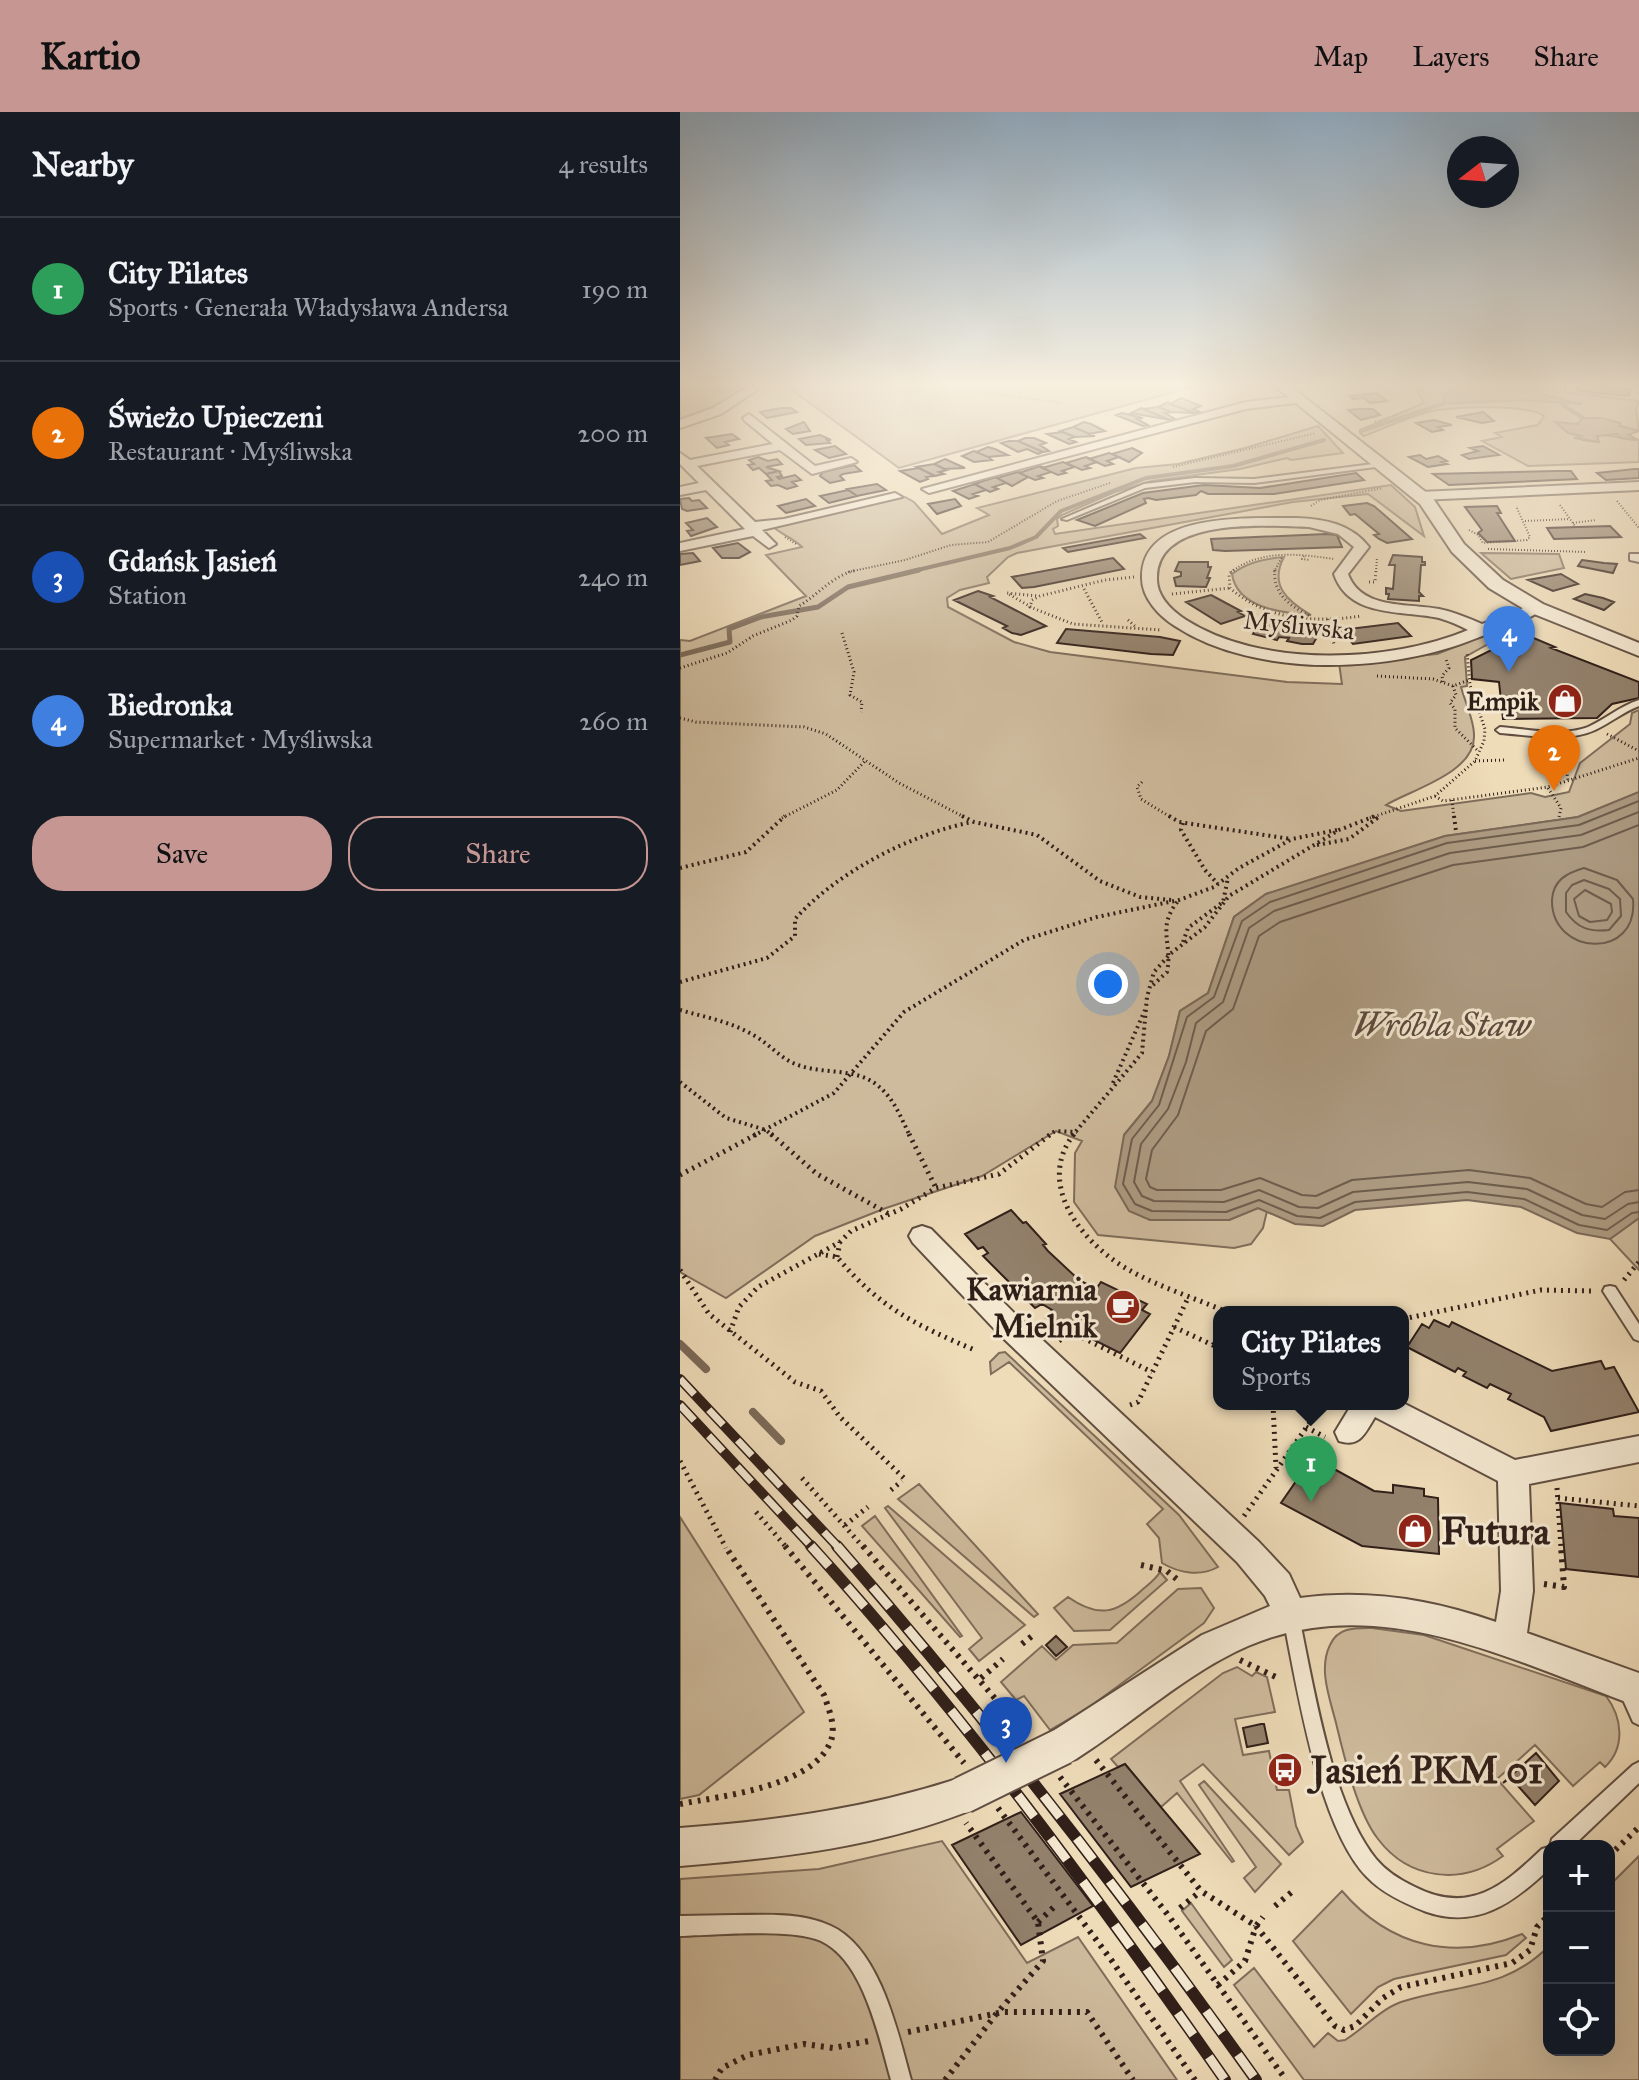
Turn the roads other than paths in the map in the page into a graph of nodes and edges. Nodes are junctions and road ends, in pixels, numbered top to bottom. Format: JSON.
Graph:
{"nodes":[{"id":1,"x":697,"y":474,"type":"edge"},
{"id":2,"x":988,"y":474,"type":"edge"},
{"id":3,"x":1315,"y":474,"type":"edge"},
{"id":4,"x":1392,"y":474,"type":"edge"},
{"id":5,"x":709,"y":485,"type":"junction"},
{"id":6,"x":1639,"y":486,"type":"edge"},
{"id":7,"x":929,"y":489,"type":"dead end"},
{"id":8,"x":680,"y":491,"type":"edge"},
{"id":9,"x":1420,"y":496,"type":"junction"},
{"id":10,"x":895,"y":497,"type":"dead end"},
{"id":11,"x":1065,"y":519,"type":"dead end"},
{"id":12,"x":754,"y":529,"type":"junction"},
{"id":13,"x":769,"y":544,"type":"dead end"},
{"id":14,"x":680,"y":547,"type":"edge"},
{"id":15,"x":1536,"y":608,"type":"junction"},
{"id":16,"x":1481,"y":630,"type":"junction"},
{"id":17,"x":1639,"y":650,"type":"edge"},
{"id":18,"x":1639,"y":703,"type":"edge"},
{"id":19,"x":1500,"y":730,"type":"dead end"},
{"id":20,"x":922,"y":1236,"type":"dead end"},
{"id":21,"x":1610,"y":1291,"type":"road end"},
{"id":22,"x":1639,"y":1335,"type":"edge"},
{"id":23,"x":1364,"y":1410,"type":"edge"},
{"id":24,"x":1389,"y":1410,"type":"edge"},
{"id":25,"x":1350,"y":1432,"type":"dead end"},
{"id":26,"x":1639,"y":1449,"type":"edge"},
{"id":27,"x":1513,"y":1474,"type":"junction"},
{"id":28,"x":1290,"y":1613,"type":"junction"},
{"id":29,"x":1509,"y":1642,"type":"junction"},
{"id":30,"x":1635,"y":1697,"type":"edge"},
{"id":31,"x":1639,"y":1771,"type":"edge"},
{"id":32,"x":1565,"y":1840,"type":"edge"},
{"id":33,"x":680,"y":1847,"type":"edge"},
{"id":34,"x":1543,"y":1862,"type":"edge"},
{"id":35,"x":680,"y":1926,"type":"edge"},
{"id":36,"x":901,"y":2080,"type":"edge"}],
"edges":[{"from":1,"to":5,"type":"street"},
{"from":2,"to":7,"type":"street"},
{"from":3,"to":11,"type":"lane"},
{"from":4,"to":9,"type":"street"},
{"from":5,"to":8,"type":"street"},
{"from":5,"to":12,"type":"street"},
{"from":6,"to":9,"type":"street"},
{"from":9,"to":15,"type":"street"},
{"from":10,"to":12,"type":"street"},
{"from":12,"to":13,"type":"street"},
{"from":12,"to":14,"type":"street"},
{"from":15,"to":16,"type":"street","name":"Myśliwska"},
{"from":15,"to":17,"type":"street"},
{"from":16,"to":16,"type":"street","name":"Myśliwska"},
{"from":18,"to":19,"type":"lane"},
{"from":20,"to":28,"type":"street"},
{"from":21,"to":22,"type":"lane"},
{"from":23,"to":25,"type":"street"},
{"from":24,"to":27,"type":"street"},
{"from":26,"to":27,"type":"street"},
{"from":27,"to":29,"type":"street"},
{"from":28,"to":29,"type":"street"},
{"from":28,"to":33,"type":"street","bridge":true},
{"from":28,"to":34,"type":"lane"},
{"from":29,"to":30,"type":"street"},
{"from":31,"to":32,"type":"lane"},
{"from":35,"to":36,"type":"lane"}]}
